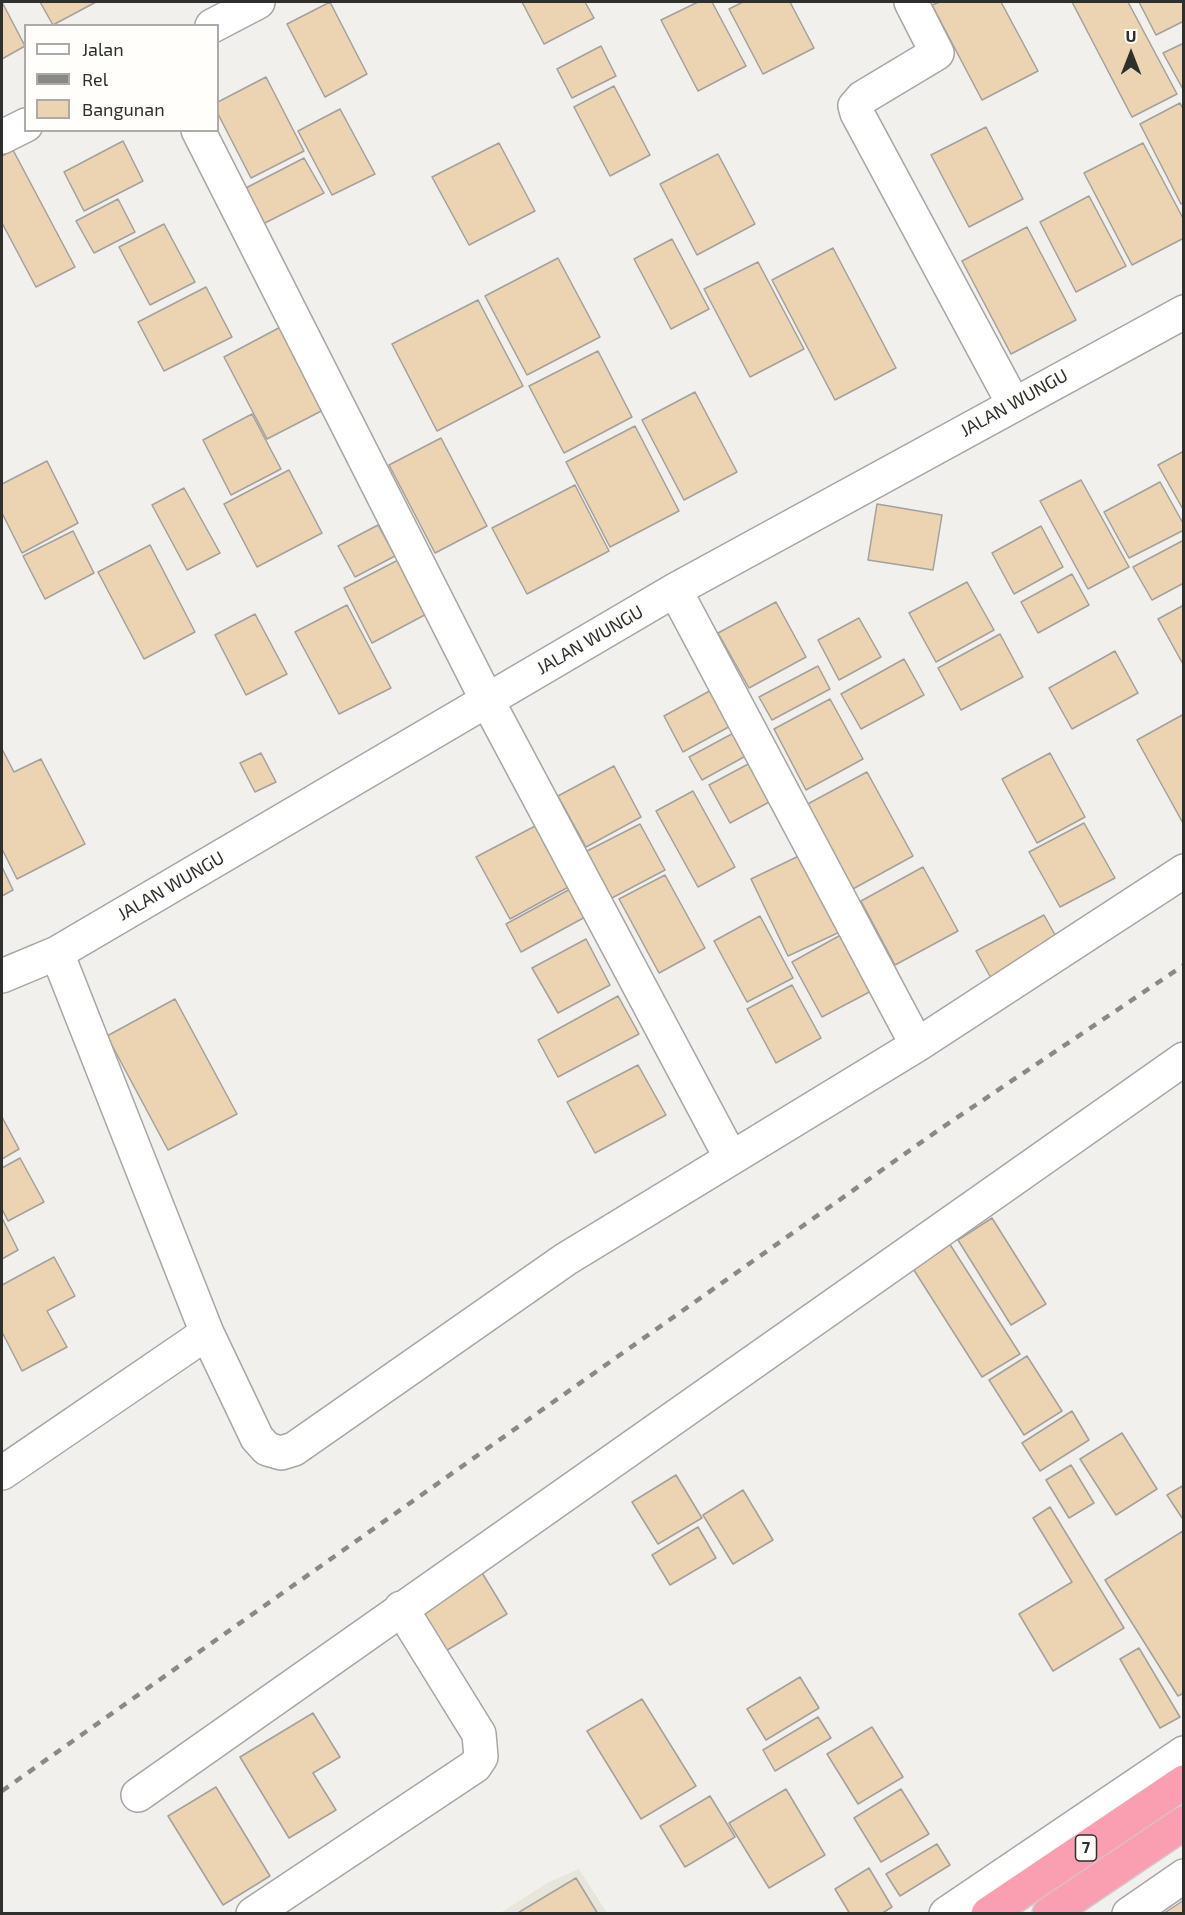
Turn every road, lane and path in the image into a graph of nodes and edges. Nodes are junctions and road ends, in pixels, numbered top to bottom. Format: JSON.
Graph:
{"nodes":[{"id":1,"x":258,"y":2,"type":"edge"},
{"id":2,"x":911,"y":2,"type":"edge"},
{"id":3,"x":216,"y":24,"type":"edge"},
{"id":4,"x":24,"y":126,"type":"edge"},
{"id":5,"x":199,"y":132,"type":"edge"},
{"id":6,"x":2,"y":137,"type":"edge"},
{"id":7,"x":1184,"y":312,"type":"edge"},
{"id":8,"x":1013,"y":403,"type":"junction"},
{"id":9,"x":675,"y":590,"type":"junction"},
{"id":10,"x":486,"y":700,"type":"junction"},
{"id":11,"x":1184,"y":871,"type":"edge"},
{"id":12,"x":57,"y":953,"type":"junction"},
{"id":13,"x":2,"y":976,"type":"edge"},
{"id":14,"x":917,"y":1046,"type":"junction"},
{"id":15,"x":1184,"y":1059,"type":"edge"},
{"id":16,"x":731,"y":1158,"type":"junction"},
{"id":17,"x":207,"y":1333,"type":"junction"},
{"id":18,"x":2,"y":1473,"type":"edge"},
{"id":19,"x":401,"y":1608,"type":"junction"},
{"id":20,"x":1184,"y":1753,"type":"edge"},
{"id":21,"x":1184,"y":1782,"type":"edge"},
{"id":22,"x":138,"y":1795,"type":"dead end"},
{"id":23,"x":1184,"y":1823,"type":"edge"},
{"id":24,"x":1184,"y":1876,"type":"edge"},
{"id":25,"x":253,"y":1914,"type":"edge"},
{"id":26,"x":946,"y":1914,"type":"edge"},
{"id":27,"x":988,"y":1914,"type":"edge"},
{"id":28,"x":1049,"y":1914,"type":"edge"},
{"id":29,"x":1129,"y":1914,"type":"edge"}],
"edges":[{"from":1,"to":3,"type":"street"},
{"from":2,"to":8,"type":"street"},
{"from":4,"to":6,"type":"street"},
{"from":5,"to":10,"type":"street"},
{"from":7,"to":8,"type":"street","name":"JALAN WUNGU"},
{"from":8,"to":9,"type":"street","name":"JALAN WUNGU"},
{"from":9,"to":10,"type":"street","name":"JALAN WUNGU"},
{"from":9,"to":14,"type":"street"},
{"from":10,"to":12,"type":"street","name":"JALAN WUNGU"},
{"from":10,"to":16,"type":"street"},
{"from":11,"to":14,"type":"street"},
{"from":12,"to":13,"type":"street","name":"JALAN WUNGU"},
{"from":12,"to":17,"type":"street"},
{"from":14,"to":16,"type":"street"},
{"from":15,"to":19,"type":"street"},
{"from":16,"to":17,"type":"street"},
{"from":17,"to":18,"type":"street"},
{"from":19,"to":22,"type":"street"},
{"from":19,"to":25,"type":"street"},
{"from":20,"to":26,"type":"street"},
{"from":21,"to":27,"type":"highway","number":"7"},
{"from":23,"to":28,"type":"highway","number":"7"},
{"from":24,"to":29,"type":"street"}]}
